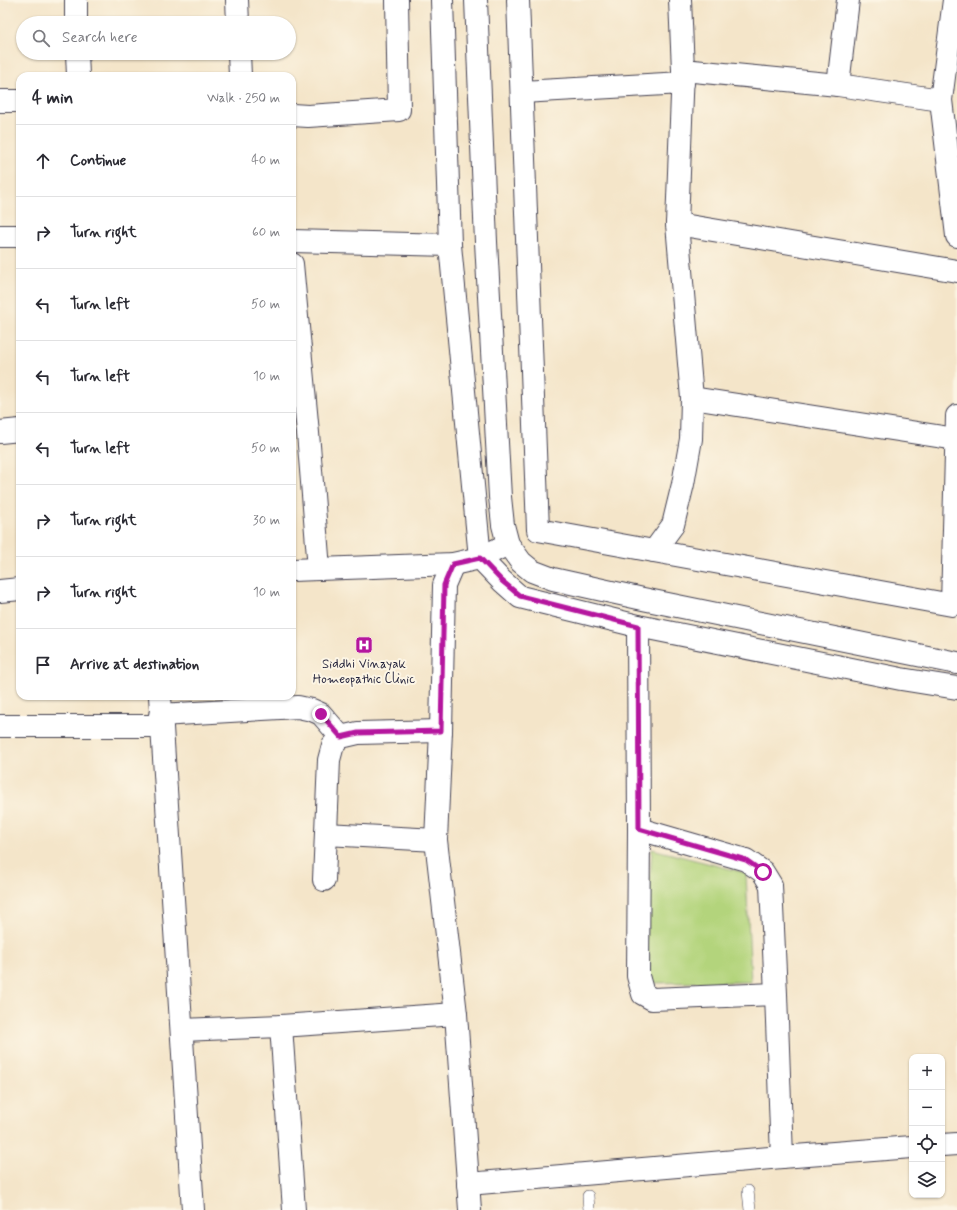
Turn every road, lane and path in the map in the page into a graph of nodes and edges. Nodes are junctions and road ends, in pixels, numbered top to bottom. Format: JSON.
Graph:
{"nodes":[{"id":1,"x":76,"y":0,"type":"edge"},
{"id":2,"x":237,"y":0,"type":"edge"},
{"id":3,"x":397,"y":0,"type":"edge"},
{"id":4,"x":442,"y":0,"type":"edge"},
{"id":5,"x":476,"y":0,"type":"edge"},
{"id":6,"x":518,"y":0,"type":"edge"},
{"id":7,"x":680,"y":0,"type":"edge"},
{"id":8,"x":842,"y":0,"type":"edge"},
{"id":9,"x":848,"y":0,"type":"edge"},
{"id":10,"x":954,"y":0,"type":"edge"},
{"id":11,"x":76,"y":16,"type":"edge"},
{"id":12,"x":238,"y":16,"type":"edge"},
{"id":13,"x":77,"y":60,"type":"edge"},
{"id":14,"x":239,"y":60,"type":"edge"},
{"id":15,"x":78,"y":72,"type":"edge"},
{"id":16,"x":240,"y":72,"type":"edge"},
{"id":17,"x":683,"y":77,"type":"junction"},
{"id":18,"x":838,"y":85,"type":"junction"},
{"id":19,"x":522,"y":92,"type":"junction"},
{"id":20,"x":941,"y":100,"type":"junction"},
{"id":21,"x":0,"y":101,"type":"edge"},
{"id":22,"x":16,"y":101,"type":"edge"},
{"id":23,"x":296,"y":115,"type":"edge"},
{"id":24,"x":677,"y":224,"type":"junction"},
{"id":25,"x":0,"y":236,"type":"edge"},
{"id":26,"x":16,"y":236,"type":"edge"},
{"id":27,"x":957,"y":236,"type":"edge"},
{"id":28,"x":296,"y":240,"type":"edge"},
{"id":29,"x":450,"y":245,"type":"junction"},
{"id":30,"x":957,"y":271,"type":"edge"},
{"id":31,"x":296,"y":306,"type":"edge"},
{"id":32,"x":692,"y":398,"type":"junction"},
{"id":33,"x":957,"y":416,"type":"edge"},
{"id":34,"x":16,"y":430,"type":"edge"},
{"id":35,"x":0,"y":432,"type":"edge"},
{"id":36,"x":956,"y":439,"type":"edge"},
{"id":37,"x":508,"y":544,"type":"junction"},
{"id":38,"x":654,"y":551,"type":"junction"},
{"id":39,"x":480,"y":558,"type":"junction"},
{"id":40,"x":453,"y":564,"type":"junction"},
{"id":41,"x":319,"y":569,"type":"junction"},
{"id":42,"x":296,"y":570,"type":"edge"},
{"id":43,"x":16,"y":590,"type":"edge"},
{"id":44,"x":0,"y":591,"type":"edge"},
{"id":45,"x":638,"y":626,"type":"junction"},
{"id":46,"x":957,"y":663,"type":"edge"},
{"id":47,"x":957,"y":688,"type":"edge"},
{"id":48,"x":160,"y":712,"type":"edge"},
{"id":49,"x":0,"y":726,"type":"edge"},
{"id":50,"x":441,"y":731,"type":"junction"},
{"id":51,"x":341,"y":737,"type":"junction"},
{"id":52,"x":639,"y":829,"type":"junction"},
{"id":53,"x":326,"y":834,"type":"junction"},
{"id":54,"x":436,"y":840,"type":"junction"},
{"id":55,"x":324,"y":880,"type":"dead end"},
{"id":56,"x":776,"y":994,"type":"junction"},
{"id":57,"x":456,"y":1014,"type":"junction"},
{"id":58,"x":281,"y":1026,"type":"junction"},
{"id":59,"x":182,"y":1030,"type":"junction"},
{"id":60,"x":957,"y":1144,"type":"edge"},
{"id":61,"x":945,"y":1145,"type":"edge"},
{"id":62,"x":909,"y":1148,"type":"edge"},
{"id":63,"x":782,"y":1157,"type":"junction"},
{"id":64,"x":468,"y":1184,"type":"junction"},
{"id":65,"x":748,"y":1191,"type":"dead end"},
{"id":66,"x":588,"y":1196,"type":"dead end"},
{"id":67,"x":193,"y":1210,"type":"edge"},
{"id":68,"x":294,"y":1210,"type":"edge"},
{"id":69,"x":470,"y":1210,"type":"edge"},
{"id":70,"x":589,"y":1210,"type":"edge"},
{"id":71,"x":750,"y":1210,"type":"edge"}],
"edges":[{"from":1,"to":11,"type":"street"},
{"from":2,"to":12,"type":"street"},
{"from":3,"to":23,"type":"street"},
{"from":4,"to":29,"type":"street"},
{"from":5,"to":37,"type":"street"},
{"from":6,"to":19,"type":"street"},
{"from":7,"to":17,"type":"street"},
{"from":8,"to":18,"type":"street"},
{"from":9,"to":18,"type":"street"},
{"from":10,"to":20,"type":"street"},
{"from":13,"to":15,"type":"street"},
{"from":14,"to":16,"type":"street"},
{"from":17,"to":18,"type":"street"},
{"from":17,"to":19,"type":"street"},
{"from":17,"to":24,"type":"street"},
{"from":18,"to":20,"type":"street"},
{"from":19,"to":38,"type":"street"},
{"from":20,"to":27,"type":"street"},
{"from":21,"to":22,"type":"street"},
{"from":24,"to":30,"type":"street"},
{"from":24,"to":32,"type":"street"},
{"from":25,"to":26,"type":"street"},
{"from":28,"to":29,"type":"street"},
{"from":29,"to":39,"type":"street"},
{"from":31,"to":41,"type":"street"},
{"from":32,"to":36,"type":"street"},
{"from":32,"to":38,"type":"street"},
{"from":33,"to":36,"type":"street"},
{"from":34,"to":35,"type":"street"},
{"from":36,"to":38,"type":"street"},
{"from":37,"to":39,"type":"street"},
{"from":37,"to":46,"type":"street"},
{"from":39,"to":40,"type":"street"},
{"from":39,"to":45,"type":"street"},
{"from":40,"to":41,"type":"street"},
{"from":40,"to":50,"type":"street"},
{"from":41,"to":42,"type":"street"},
{"from":43,"to":44,"type":"street"},
{"from":45,"to":47,"type":"street"},
{"from":45,"to":52,"type":"street"},
{"from":48,"to":49,"type":"street"},
{"from":48,"to":51,"type":"street"},
{"from":48,"to":59,"type":"street"},
{"from":50,"to":51,"type":"street"},
{"from":50,"to":54,"type":"street"},
{"from":51,"to":53,"type":"street"},
{"from":52,"to":56,"type":"street"},
{"from":52,"to":56,"type":"street"},
{"from":53,"to":54,"type":"street"},
{"from":53,"to":55,"type":"street"},
{"from":54,"to":57,"type":"street"},
{"from":56,"to":63,"type":"street"},
{"from":57,"to":58,"type":"street"},
{"from":57,"to":64,"type":"street"},
{"from":58,"to":59,"type":"street"},
{"from":58,"to":68,"type":"street"},
{"from":59,"to":67,"type":"street"},
{"from":60,"to":61,"type":"street"},
{"from":62,"to":63,"type":"street"},
{"from":63,"to":64,"type":"street"},
{"from":64,"to":69,"type":"street"},
{"from":65,"to":71,"type":"lane"},
{"from":66,"to":70,"type":"lane"}]}
